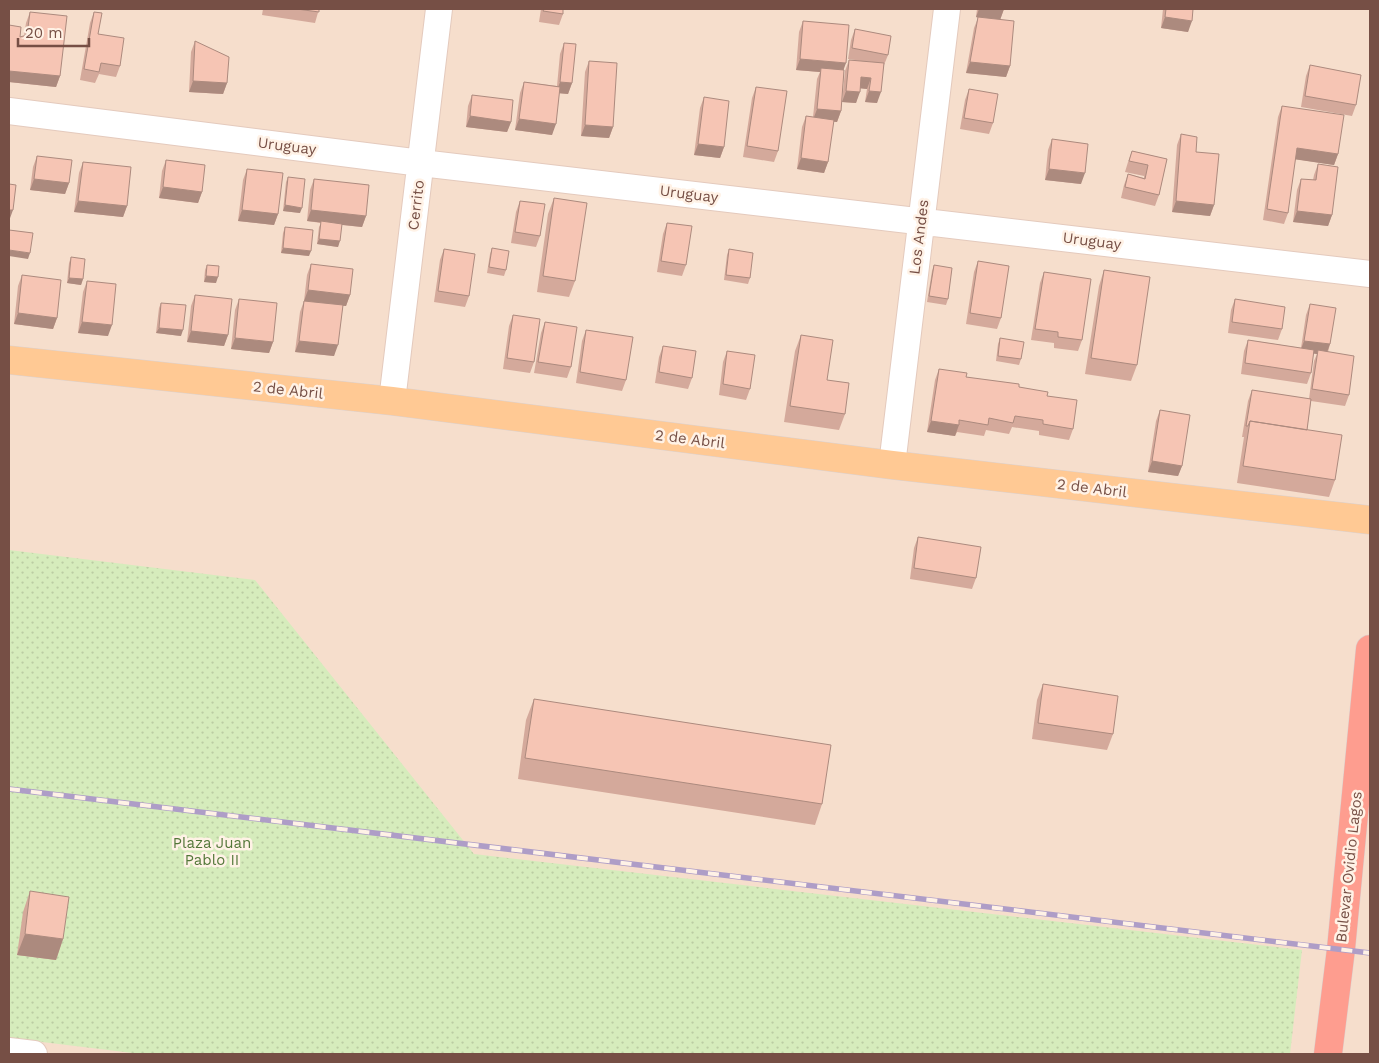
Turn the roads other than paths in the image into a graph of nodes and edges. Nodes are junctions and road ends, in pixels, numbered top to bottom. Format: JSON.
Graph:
{"nodes":[{"id":1,"x":439,"y":9,"type":"edge"},
{"id":2,"x":947,"y":9,"type":"edge"},
{"id":3,"x":9,"y":111,"type":"edge"},
{"id":4,"x":421,"y":163,"type":"junction"},
{"id":5,"x":920,"y":221,"type":"junction"},
{"id":6,"x":1370,"y":274,"type":"edge"},
{"id":7,"x":9,"y":360,"type":"edge"},
{"id":8,"x":392,"y":401,"type":"junction"},
{"id":9,"x":892,"y":465,"type":"junction"},
{"id":10,"x":1370,"y":520,"type":"edge"},
{"id":11,"x":1370,"y":649,"type":"edge"},
{"id":12,"x":9,"y":1051,"type":"edge"},
{"id":13,"x":34,"y":1054,"type":"edge"},
{"id":14,"x":1328,"y":1054,"type":"edge"}],
"edges":[{"from":1,"to":4,"type":"street","name":"Cerrito"},
{"from":2,"to":5,"type":"street","name":"Los Andes"},
{"from":3,"to":4,"type":"street","name":"Uruguay"},
{"from":4,"to":5,"type":"street","name":"Uruguay"},
{"from":4,"to":8,"type":"street","name":"Cerrito"},
{"from":5,"to":6,"type":"street","name":"Uruguay"},
{"from":5,"to":9,"type":"street","name":"Los Andes"},
{"from":7,"to":8,"type":"main road","name":"2 de Abril"},
{"from":8,"to":9,"type":"main road","name":"2 de Abril"},
{"from":9,"to":10,"type":"main road","name":"2 de Abril"},
{"from":11,"to":14,"type":"highway","name":"Bulevar Ovidio Lagos"},
{"from":12,"to":13,"type":"street"}]}
